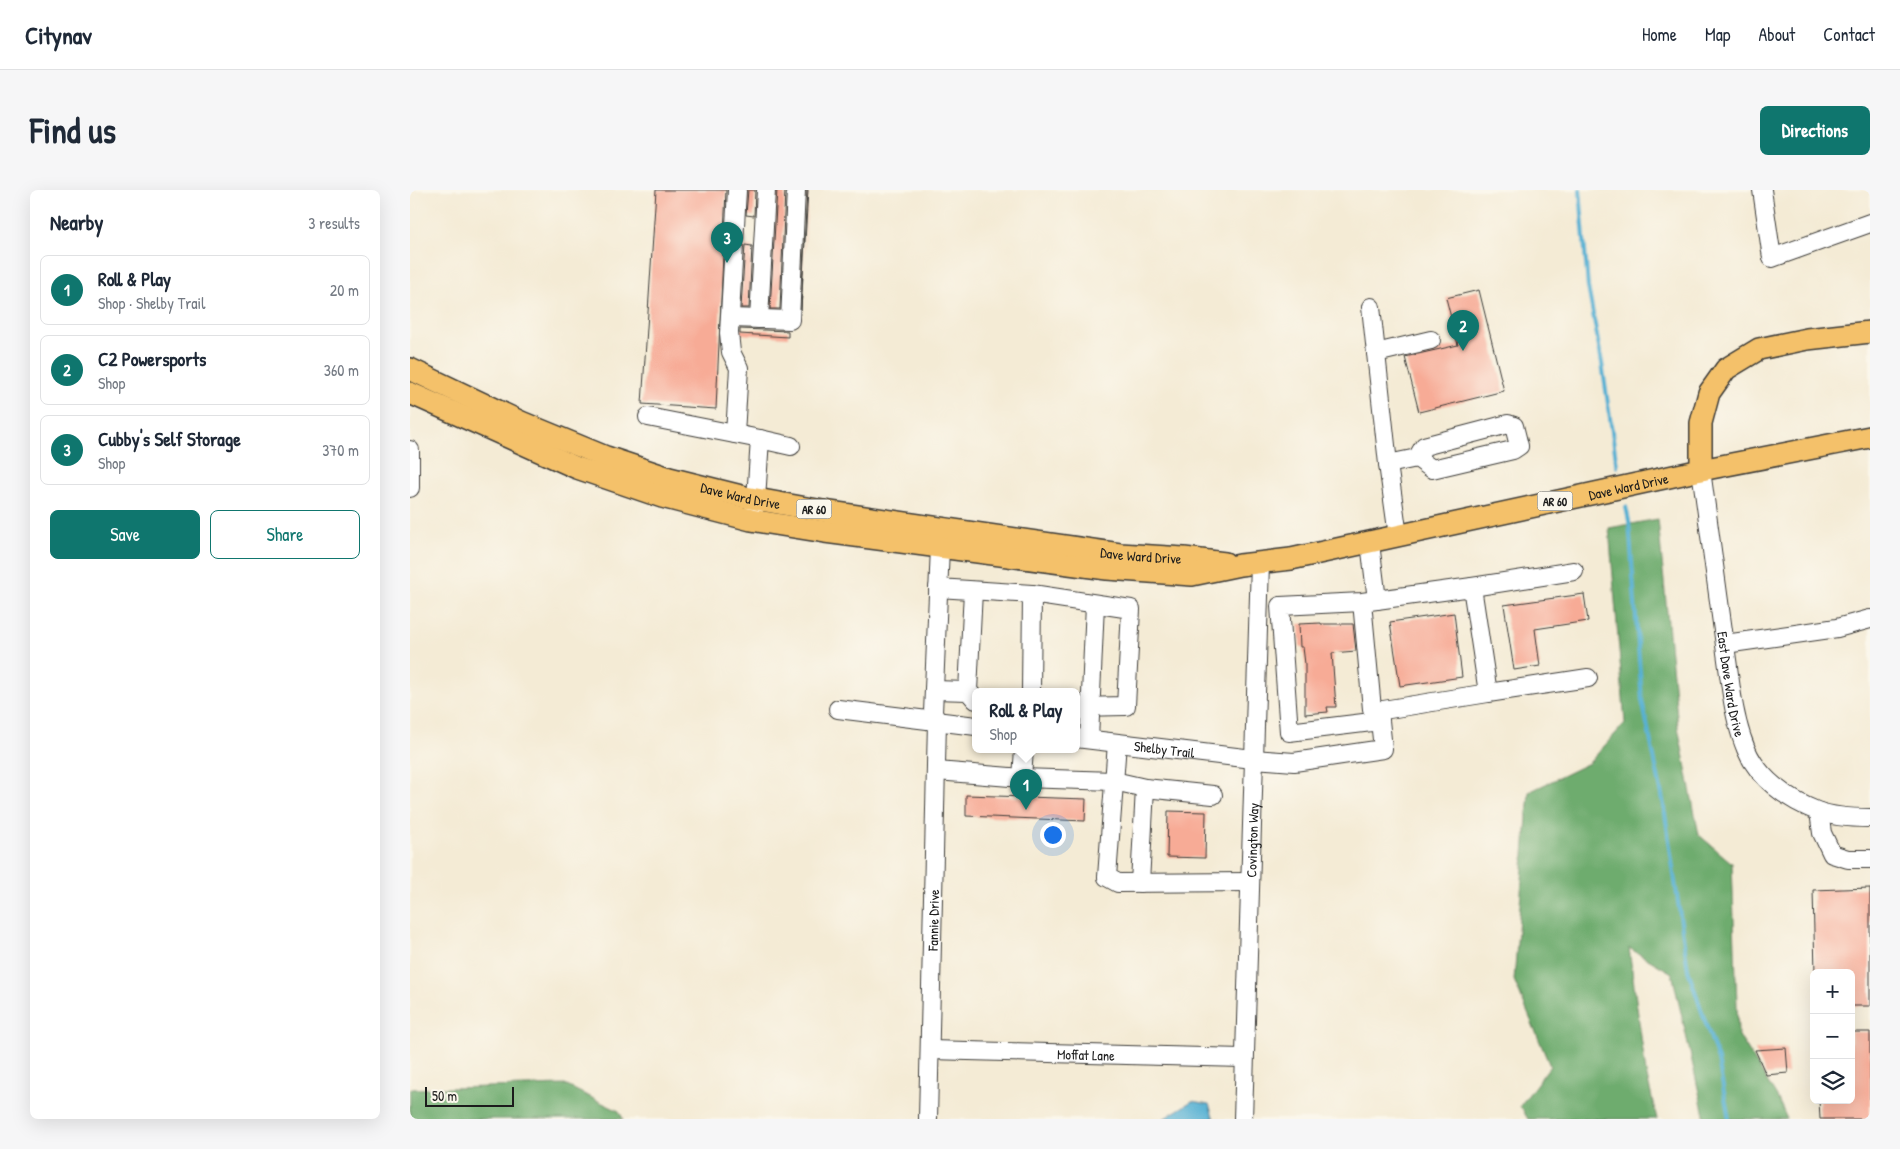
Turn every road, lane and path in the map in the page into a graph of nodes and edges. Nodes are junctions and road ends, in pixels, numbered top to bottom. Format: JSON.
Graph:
{"nodes":[{"id":1,"x":737,"y":190,"type":"edge"},
{"id":2,"x":766,"y":190,"type":"edge"},
{"id":3,"x":796,"y":190,"type":"edge"},
{"id":4,"x":1762,"y":190,"type":"edge"},
{"id":5,"x":1870,"y":223,"type":"edge"},
{"id":6,"x":735,"y":230,"type":"junction"},
{"id":7,"x":764,"y":232,"type":"junction"},
{"id":8,"x":1371,"y":307,"type":"dead end"},
{"id":9,"x":730,"y":318,"type":"junction"},
{"id":10,"x":759,"y":319,"type":"junction"},
{"id":11,"x":1870,"y":332,"type":"edge"},
{"id":12,"x":1431,"y":340,"type":"dead end"},
{"id":13,"x":1376,"y":352,"type":"junction"},
{"id":14,"x":410,"y":369,"type":"edge"},
{"id":15,"x":410,"y":392,"type":"edge"},
{"id":16,"x":648,"y":417,"type":"dead end"},
{"id":17,"x":735,"y":434,"type":"junction"},
{"id":18,"x":1870,"y":436,"type":"edge"},
{"id":19,"x":760,"y":439,"type":"junction"},
{"id":20,"x":791,"y":446,"type":"dead end"},
{"id":21,"x":410,"y":450,"type":"edge"},
{"id":22,"x":1417,"y":458,"type":"junction"},
{"id":23,"x":1388,"y":464,"type":"junction"},
{"id":24,"x":1700,"y":470,"type":"junction"},
{"id":25,"x":410,"y":488,"type":"edge"},
{"id":26,"x":756,"y":499,"type":"junction"},
{"id":27,"x":751,"y":520,"type":"junction"},
{"id":28,"x":1398,"y":536,"type":"junction"},
{"id":29,"x":1370,"y":543,"type":"junction"},
{"id":30,"x":940,"y":547,"type":"junction"},
{"id":31,"x":1250,"y":564,"type":"junction"},
{"id":32,"x":1574,"y":571,"type":"dead end"},
{"id":33,"x":1472,"y":587,"type":"junction"},
{"id":34,"x":938,"y":588,"type":"junction"},
{"id":35,"x":973,"y":591,"type":"junction"},
{"id":36,"x":1032,"y":594,"type":"junction"},
{"id":37,"x":1370,"y":601,"type":"junction"},
{"id":38,"x":1095,"y":604,"type":"junction"},
{"id":39,"x":1870,"y":619,"type":"edge"},
{"id":40,"x":1724,"y":644,"type":"junction"},
{"id":41,"x":1588,"y":678,"type":"dead end"},
{"id":42,"x":972,"y":688,"type":"edge"},
{"id":43,"x":1031,"y":688,"type":"edge"},
{"id":44,"x":934,"y":690,"type":"junction"},
{"id":45,"x":1488,"y":693,"type":"junction"},
{"id":46,"x":972,"y":696,"type":"edge"},
{"id":47,"x":1083,"y":707,"type":"edge"},
{"id":48,"x":838,"y":709,"type":"dead end"},
{"id":49,"x":1379,"y":716,"type":"junction"},
{"id":50,"x":937,"y":721,"type":"junction"},
{"id":51,"x":972,"y":725,"type":"edge"},
{"id":52,"x":1083,"y":739,"type":"edge"},
{"id":53,"x":1118,"y":743,"type":"junction"},
{"id":54,"x":1024,"y":753,"type":"edge"},
{"id":55,"x":1253,"y":759,"type":"junction"},
{"id":56,"x":937,"y":771,"type":"junction"},
{"id":57,"x":1022,"y":778,"type":"junction"},
{"id":58,"x":1114,"y":781,"type":"junction"},
{"id":59,"x":1145,"y":788,"type":"junction"},
{"id":60,"x":1213,"y":795,"type":"dead end"},
{"id":61,"x":1819,"y":812,"type":"junction"},
{"id":62,"x":1870,"y":818,"type":"edge"},
{"id":63,"x":1870,"y":859,"type":"edge"},
{"id":64,"x":1250,"y":882,"type":"junction"},
{"id":65,"x":1140,"y":884,"type":"junction"},
{"id":66,"x":930,"y":1050,"type":"junction"},
{"id":67,"x":1243,"y":1058,"type":"junction"},
{"id":68,"x":928,"y":1119,"type":"edge"},
{"id":69,"x":1242,"y":1119,"type":"edge"}],
"edges":[{"from":1,"to":6,"type":"street"},
{"from":2,"to":7,"type":"street"},
{"from":3,"to":10,"type":"street"},
{"from":4,"to":5,"type":"street"},
{"from":6,"to":7,"type":"street"},
{"from":6,"to":9,"type":"street"},
{"from":7,"to":10,"type":"street"},
{"from":8,"to":13,"type":"street"},
{"from":9,"to":10,"type":"street"},
{"from":9,"to":17,"type":"street"},
{"from":11,"to":24,"type":"main road"},
{"from":12,"to":13,"type":"street"},
{"from":13,"to":23,"type":"street"},
{"from":14,"to":26,"type":"main road","name":"Dave Ward Drive","number":"AR 60"},
{"from":15,"to":27,"type":"main road","name":"Dave Ward Drive","number":"AR 60"},
{"from":16,"to":17,"type":"street"},
{"from":17,"to":19,"type":"street"},
{"from":18,"to":24,"type":"main road","name":"Dave Ward Drive","number":"AR 60"},
{"from":19,"to":20,"type":"street"},
{"from":19,"to":26,"type":"street"},
{"from":21,"to":25,"type":"street"},
{"from":22,"to":22,"type":"street"},
{"from":22,"to":23,"type":"street"},
{"from":23,"to":28,"type":"street"},
{"from":24,"to":28,"type":"main road","name":"Dave Ward Drive","number":"AR 60"},
{"from":24,"to":40,"type":"street","name":"East Dave Ward Drive"},
{"from":26,"to":27,"type":"street"},
{"from":26,"to":31,"type":"main road","name":"Dave Ward Drive","number":"AR 60"},
{"from":27,"to":30,"type":"main road","name":"Dave Ward Drive","number":"AR 60"},
{"from":28,"to":29,"type":"main road","name":"Dave Ward Drive","number":"AR 60"},
{"from":29,"to":31,"type":"main road","name":"Dave Ward Drive","number":"AR 60"},
{"from":29,"to":37,"type":"street"},
{"from":30,"to":31,"type":"main road","name":"Dave Ward Drive","number":"AR 60"},
{"from":30,"to":34,"type":"street","name":"Fannie Drive"},
{"from":31,"to":55,"type":"street","name":"Covington Way"},
{"from":32,"to":33,"type":"street"},
{"from":33,"to":37,"type":"street"},
{"from":33,"to":45,"type":"street"},
{"from":34,"to":35,"type":"street"},
{"from":34,"to":44,"type":"street","name":"Fannie Drive"},
{"from":35,"to":36,"type":"street"},
{"from":35,"to":42,"type":"street"},
{"from":36,"to":38,"type":"street"},
{"from":36,"to":43,"type":"street"},
{"from":37,"to":49,"type":"street"},
{"from":37,"to":49,"type":"street"},
{"from":38,"to":47,"type":"street"},
{"from":38,"to":47,"type":"street"},
{"from":39,"to":40,"type":"street"},
{"from":40,"to":61,"type":"street","name":"East Dave Ward Drive"},
{"from":41,"to":45,"type":"street"},
{"from":44,"to":46,"type":"street"},
{"from":44,"to":50,"type":"street","name":"Fannie Drive"},
{"from":45,"to":49,"type":"street"},
{"from":47,"to":52,"type":"street"},
{"from":48,"to":50,"type":"street"},
{"from":49,"to":55,"type":"street","name":"Shelby Trail"},
{"from":50,"to":51,"type":"street"},
{"from":50,"to":56,"type":"street","name":"Fannie Drive"},
{"from":52,"to":53,"type":"street","name":"Shelby Trail"},
{"from":53,"to":55,"type":"street","name":"Shelby Trail"},
{"from":53,"to":58,"type":"street"},
{"from":54,"to":57,"type":"street"},
{"from":55,"to":64,"type":"street","name":"Covington Way"},
{"from":56,"to":57,"type":"street"},
{"from":56,"to":66,"type":"street","name":"Fannie Drive"},
{"from":57,"to":58,"type":"street"},
{"from":58,"to":59,"type":"street"},
{"from":58,"to":65,"type":"street"},
{"from":59,"to":60,"type":"street"},
{"from":59,"to":65,"type":"street"},
{"from":61,"to":62,"type":"street","name":"East Dave Ward Drive"},
{"from":61,"to":63,"type":"street"},
{"from":64,"to":65,"type":"street"},
{"from":64,"to":67,"type":"street","name":"Covington Way"},
{"from":66,"to":67,"type":"street","name":"Moffat Lane"},
{"from":66,"to":68,"type":"street","name":"Fannie Drive"},
{"from":67,"to":69,"type":"street","name":"Covington Way"}]}
